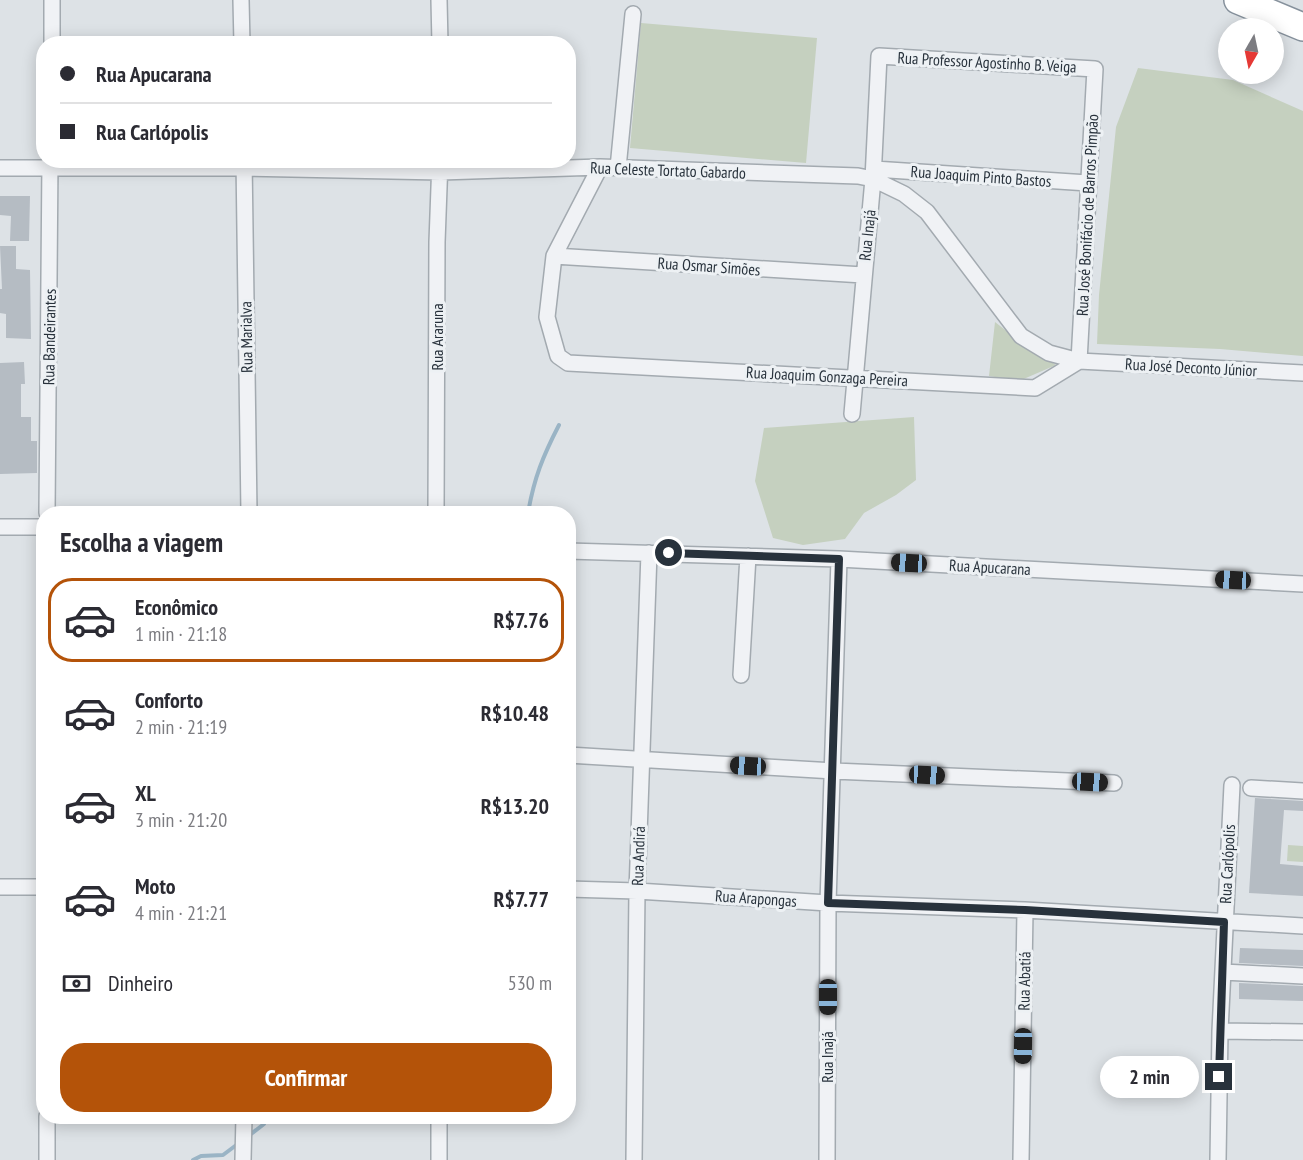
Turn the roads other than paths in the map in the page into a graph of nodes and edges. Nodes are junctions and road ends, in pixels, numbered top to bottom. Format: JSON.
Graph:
{"nodes":[{"id":1,"x":52,"y":0,"type":"edge"},
{"id":2,"x":241,"y":0,"type":"edge"},
{"id":3,"x":440,"y":0,"type":"edge"},
{"id":4,"x":1238,"y":0,"type":"edge"},
{"id":5,"x":633,"y":14,"type":"dead end"},
{"id":6,"x":1303,"y":27,"type":"edge"},
{"id":7,"x":52,"y":36,"type":"edge"},
{"id":8,"x":242,"y":36,"type":"edge"},
{"id":9,"x":440,"y":36,"type":"edge"},
{"id":10,"x":879,"y":56,"type":"joint"},
{"id":11,"x":1095,"y":69,"type":"joint"},
{"id":12,"x":36,"y":165,"type":"edge"},
{"id":13,"x":576,"y":167,"type":"edge"},
{"id":14,"x":600,"y":167,"type":"junction"},
{"id":15,"x":0,"y":168,"type":"edge"},
{"id":16,"x":50,"y":168,"type":"edge"},
{"id":17,"x":244,"y":168,"type":"edge"},
{"id":18,"x":440,"y":168,"type":"edge"},
{"id":19,"x":618,"y":168,"type":"junction"},
{"id":20,"x":874,"y":174,"type":"junction"},
{"id":21,"x":1088,"y":183,"type":"junction"},
{"id":22,"x":554,"y":256,"type":"junction"},
{"id":23,"x":863,"y":275,"type":"junction"},
{"id":24,"x":1079,"y":361,"type":"junction"},
{"id":25,"x":1303,"y":373,"type":"edge"},
{"id":26,"x":854,"y":377,"type":"junction"},
{"id":27,"x":852,"y":414,"type":"dead end"},
{"id":28,"x":47,"y":506,"type":"edge"},
{"id":29,"x":249,"y":506,"type":"edge"},
{"id":30,"x":436,"y":506,"type":"edge"},
{"id":31,"x":0,"y":527,"type":"edge"},
{"id":32,"x":36,"y":527,"type":"edge"},
{"id":33,"x":576,"y":551,"type":"edge"},
{"id":34,"x":649,"y":553,"type":"junction"},
{"id":35,"x":747,"y":556,"type":"junction"},
{"id":36,"x":839,"y":559,"type":"junction"},
{"id":37,"x":1303,"y":584,"type":"edge"},
{"id":38,"x":741,"y":675,"type":"dead end"},
{"id":39,"x":576,"y":756,"type":"edge"},
{"id":40,"x":641,"y":760,"type":"junction"},
{"id":41,"x":834,"y":771,"type":"junction"},
{"id":42,"x":1114,"y":783,"type":"dead end"},
{"id":43,"x":1232,"y":785,"type":"dead end"},
{"id":44,"x":1251,"y":788,"type":"dead end"},
{"id":45,"x":1303,"y":791,"type":"edge"},
{"id":46,"x":0,"y":887,"type":"edge"},
{"id":47,"x":36,"y":887,"type":"edge"},
{"id":48,"x":576,"y":889,"type":"edge"},
{"id":49,"x":637,"y":891,"type":"junction"},
{"id":50,"x":828,"y":903,"type":"junction"},
{"id":51,"x":1025,"y":910,"type":"junction"},
{"id":52,"x":1224,"y":922,"type":"junction"},
{"id":53,"x":1303,"y":926,"type":"edge"},
{"id":54,"x":1223,"y":972,"type":"junction"},
{"id":55,"x":1303,"y":976,"type":"edge"},
{"id":56,"x":1220,"y":1031,"type":"junction"},
{"id":57,"x":1303,"y":1032,"type":"edge"},
{"id":58,"x":47,"y":1124,"type":"edge"},
{"id":59,"x":244,"y":1124,"type":"edge"},
{"id":60,"x":439,"y":1124,"type":"edge"},
{"id":61,"x":244,"y":1155,"type":"edge"},
{"id":62,"x":47,"y":1160,"type":"edge"},
{"id":63,"x":439,"y":1160,"type":"edge"},
{"id":64,"x":634,"y":1160,"type":"edge"},
{"id":65,"x":826,"y":1160,"type":"edge"},
{"id":66,"x":1021,"y":1160,"type":"edge"},
{"id":67,"x":1218,"y":1160,"type":"edge"}],
"edges":[{"from":1,"to":7,"type":"street"},
{"from":2,"to":8,"type":"street"},
{"from":3,"to":9,"type":"street"},
{"from":4,"to":6,"type":"highway"},
{"from":5,"to":19,"type":"street"},
{"from":10,"to":11,"type":"street","name":"Rua Professor Agostinho B. Veiga"},
{"from":10,"to":20,"type":"street","name":"Rua Inajá"},
{"from":11,"to":21,"type":"street","name":"Rua José Bonifácio de Barros Pimpão"},
{"from":12,"to":15,"type":"street","name":"Rua Celeste Tortato Gabardo"},
{"from":13,"to":14,"type":"street","name":"Rua Celeste Tortato Gabardo"},
{"from":14,"to":19,"type":"street","name":"Rua Celeste Tortato Gabardo"},
{"from":14,"to":22,"type":"street"},
{"from":16,"to":28,"type":"street","name":"Rua Bandeirantes"},
{"from":17,"to":29,"type":"street","name":"Rua Marialva"},
{"from":18,"to":30,"type":"street","name":"Rua Araruna"},
{"from":19,"to":20,"type":"street","name":"Rua Celeste Tortato Gabardo"},
{"from":20,"to":21,"type":"street","name":"Rua Joaquim Pinto Bastos"},
{"from":20,"to":23,"type":"street","name":"Rua Inajá"},
{"from":20,"to":24,"type":"street","name":"Rua Celeste Tortato Gabardo"},
{"from":21,"to":24,"type":"street","name":"Rua José Bonifácio de Barros Pimpão"},
{"from":22,"to":23,"type":"street","name":"Rua Osmar Simões"},
{"from":22,"to":26,"type":"street","name":"Rua Joaquim Gonzaga Pereira"},
{"from":23,"to":26,"type":"street","name":"Rua Inajá"},
{"from":24,"to":25,"type":"street","name":"Rua José Deconto Júnior"},
{"from":24,"to":26,"type":"street","name":"Rua Joaquim Gonzaga Pereira"},
{"from":26,"to":27,"type":"street","name":"Rua Inajá"},
{"from":31,"to":32,"type":"street"},
{"from":33,"to":34,"type":"street","name":"Rua Apucarana"},
{"from":34,"to":35,"type":"street","name":"Rua Apucarana"},
{"from":34,"to":40,"type":"street","name":"Rua Andirá"},
{"from":35,"to":36,"type":"street","name":"Rua Apucarana"},
{"from":35,"to":38,"type":"street"},
{"from":36,"to":37,"type":"street","name":"Rua Apucarana"},
{"from":36,"to":41,"type":"street","name":"Rua Inajá"},
{"from":39,"to":40,"type":"street"},
{"from":40,"to":41,"type":"street"},
{"from":40,"to":49,"type":"street","name":"Rua Andirá"},
{"from":41,"to":42,"type":"street"},
{"from":41,"to":50,"type":"street","name":"Rua Inajá"},
{"from":43,"to":52,"type":"street","name":"Rua Carlópolis"},
{"from":44,"to":45,"type":"street"},
{"from":46,"to":47,"type":"street"},
{"from":48,"to":49,"type":"street","name":"Rua Arapongas"},
{"from":49,"to":50,"type":"street","name":"Rua Arapongas"},
{"from":49,"to":64,"type":"street","name":"Rua Andirá"},
{"from":50,"to":51,"type":"street","name":"Rua Arapongas"},
{"from":50,"to":65,"type":"street","name":"Rua Inajá"},
{"from":51,"to":52,"type":"street","name":"Rua Arapongas"},
{"from":51,"to":66,"type":"street","name":"Rua Abatiá"},
{"from":52,"to":53,"type":"street","name":"Rua Arapongas"},
{"from":52,"to":54,"type":"street","name":"Rua Carlópolis"},
{"from":54,"to":55,"type":"street"},
{"from":54,"to":56,"type":"street","name":"Rua Carlópolis"},
{"from":56,"to":57,"type":"street"},
{"from":56,"to":67,"type":"street","name":"Rua Carlópolis"},
{"from":58,"to":62,"type":"street"},
{"from":59,"to":61,"type":"street"},
{"from":60,"to":63,"type":"street"}]}
